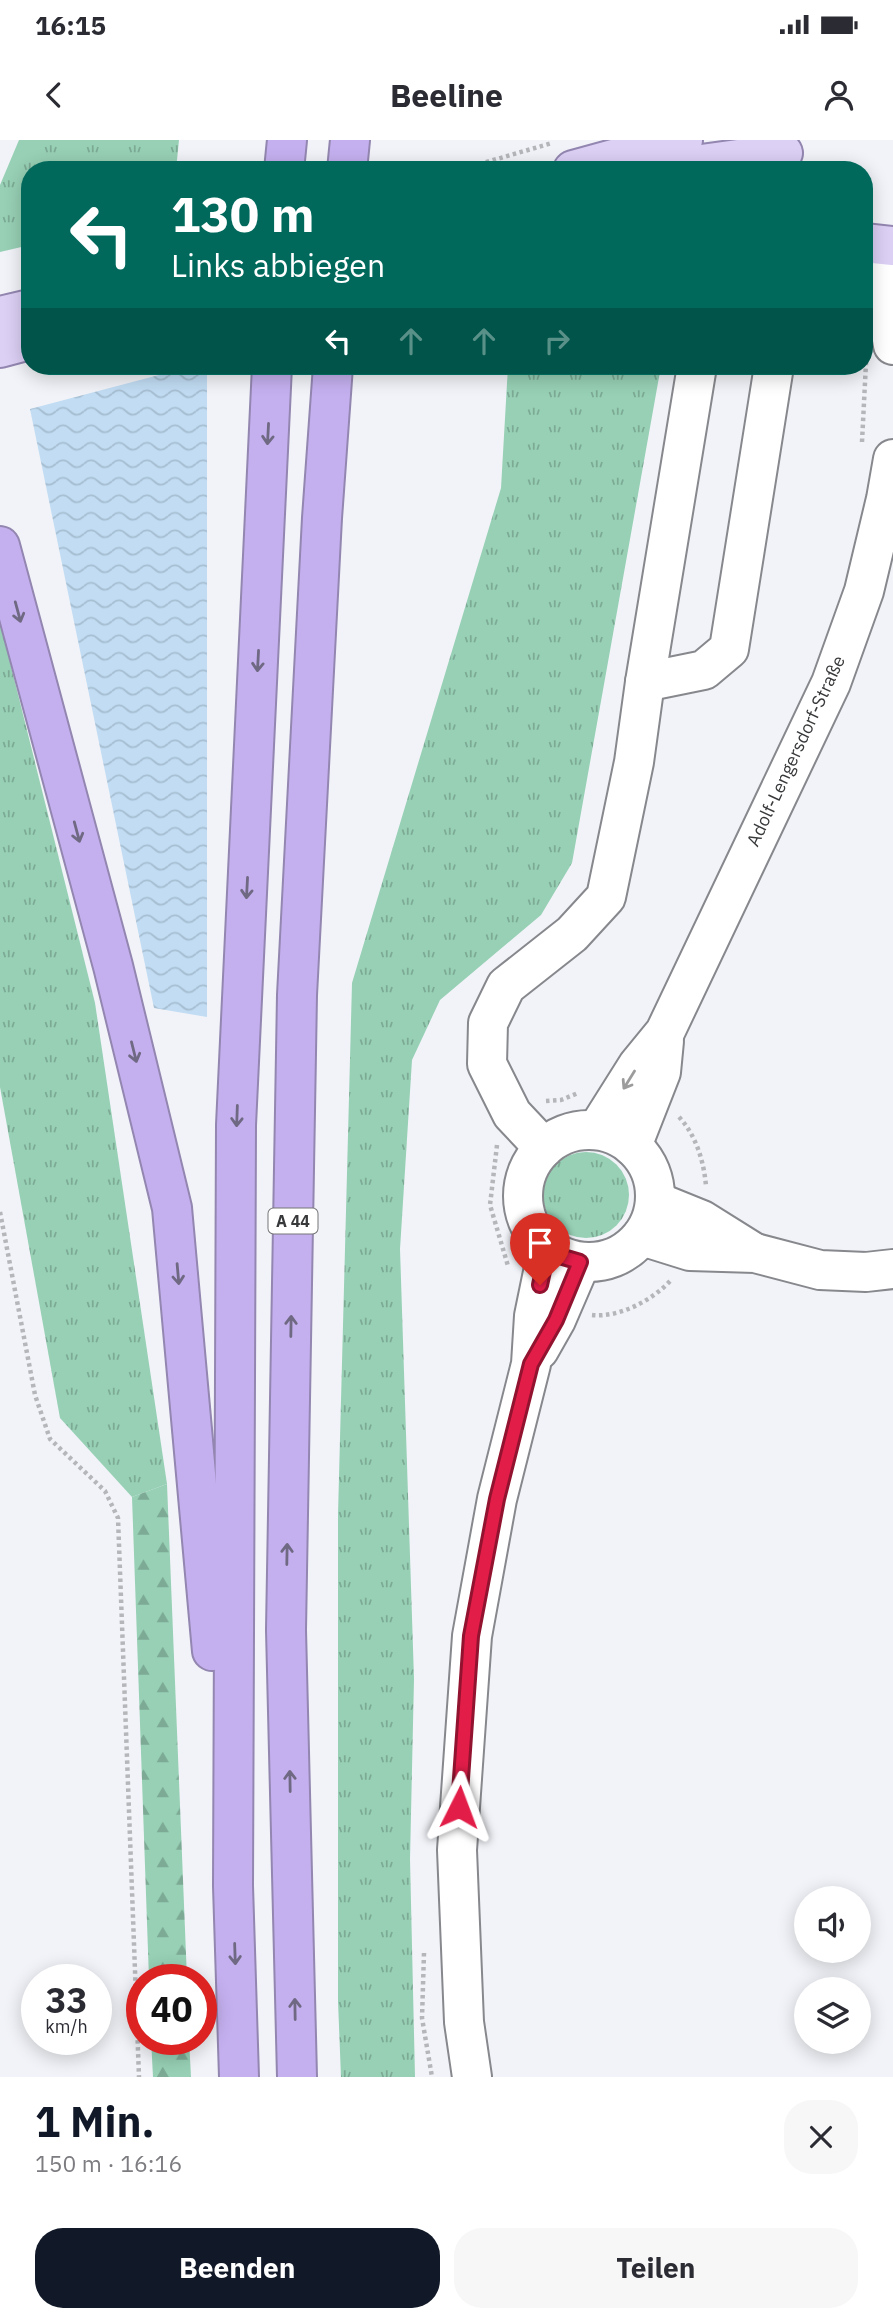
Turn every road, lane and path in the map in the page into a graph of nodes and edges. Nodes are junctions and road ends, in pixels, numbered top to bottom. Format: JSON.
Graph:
{"nodes":[{"id":1,"x":287,"y":140,"type":"edge"},
{"id":2,"x":349,"y":140,"type":"edge"},
{"id":3,"x":563,"y":140,"type":"edge"},
{"id":4,"x":683,"y":140,"type":"edge"},
{"id":5,"x":785,"y":154,"type":"edge"},
{"id":6,"x":285,"y":161,"type":"edge"},
{"id":7,"x":348,"y":161,"type":"edge"},
{"id":8,"x":490,"y":161,"type":"edge"},
{"id":9,"x":606,"y":161,"type":"edge"},
{"id":10,"x":727,"y":161,"type":"edge"},
{"id":11,"x":878,"y":245,"type":"edge"},
{"id":12,"x":21,"y":311,"type":"edge"},
{"id":13,"x":0,"y":316,"type":"edge"},
{"id":14,"x":21,"y":342,"type":"edge"},
{"id":15,"x":0,"y":348,"type":"edge"},
{"id":16,"x":880,"y":353,"type":"edge"},
{"id":17,"x":272,"y":375,"type":"edge"},
{"id":18,"x":332,"y":375,"type":"edge"},
{"id":19,"x":695,"y":375,"type":"edge"},
{"id":20,"x":773,"y":375,"type":"edge"},
{"id":21,"x":878,"y":450,"type":"edge"},
{"id":22,"x":0,"y":546,"type":"edge"},
{"id":23,"x":645,"y":682,"type":"junction"},
{"id":24,"x":665,"y":1032,"type":"junction"},
{"id":25,"x":580,"y":1093,"type":"dead end"},
{"id":26,"x":512,"y":1114,"type":"junction"},
{"id":27,"x":597,"y":1130,"type":"junction"},
{"id":28,"x":632,"y":1146,"type":"junction"},
{"id":29,"x":544,"y":1148,"type":"junction"},
{"id":30,"x":655,"y":1201,"type":"junction"},
{"id":31,"x":0,"y":1212,"type":"edge"},
{"id":32,"x":642,"y":1236,"type":"junction"},
{"id":33,"x":755,"y":1253,"type":"junction"},
{"id":34,"x":564,"y":1255,"type":"junction"},
{"id":35,"x":893,"y":1269,"type":"edge"},
{"id":36,"x":511,"y":1273,"type":"dead end"},
{"id":37,"x":233,"y":1886,"type":"junction"},
{"id":38,"x":424,"y":1950,"type":"dead end"},
{"id":39,"x":139,"y":2077,"type":"edge"},
{"id":40,"x":239,"y":2077,"type":"edge"},
{"id":41,"x":297,"y":2077,"type":"edge"},
{"id":42,"x":432,"y":2077,"type":"edge"},
{"id":43,"x":472,"y":2077,"type":"edge"}],
"edges":[{"from":1,"to":6,"type":"highway"},
{"from":2,"to":7,"type":"highway"},
{"from":3,"to":8,"type":"path"},
{"from":4,"to":9,"type":"main road"},
{"from":5,"to":10,"type":"main road"},
{"from":11,"to":16,"type":"street"},
{"from":12,"to":13,"type":"main road"},
{"from":14,"to":15,"type":"main road"},
{"from":16,"to":21,"type":"path"},
{"from":17,"to":37,"type":"highway","one_way":true},
{"from":41,"to":18,"type":"highway","number":"A 44","one_way":true},
{"from":19,"to":23,"type":"street"},
{"from":20,"to":23,"type":"street"},
{"from":21,"to":24,"type":"street","name":"Adolf-Lengersdorf-Straße"},
{"from":22,"to":37,"type":"highway","one_way":true},
{"from":23,"to":26,"type":"street"},
{"from":24,"to":27,"type":"street","name":"Adolf-Lengersdorf-Straße","one_way":true},
{"from":24,"to":28,"type":"street","name":"Adolf-Lengersdorf-Straße"},
{"from":25,"to":26,"type":"path"},
{"from":26,"to":29,"type":"street"},
{"from":26,"to":36,"type":"path"},
{"from":27,"to":28,"type":"street"},
{"from":27,"to":29,"type":"street"},
{"from":28,"to":30,"type":"street"},
{"from":29,"to":34,"type":"street"},
{"from":30,"to":32,"type":"street"},
{"from":30,"to":33,"type":"street"},
{"from":31,"to":39,"type":"path"},
{"from":32,"to":33,"type":"street"},
{"from":32,"to":34,"type":"street"},
{"from":33,"to":35,"type":"street"},
{"from":34,"to":43,"type":"street"},
{"from":37,"to":40,"type":"highway","one_way":true},
{"from":38,"to":42,"type":"path"}]}
